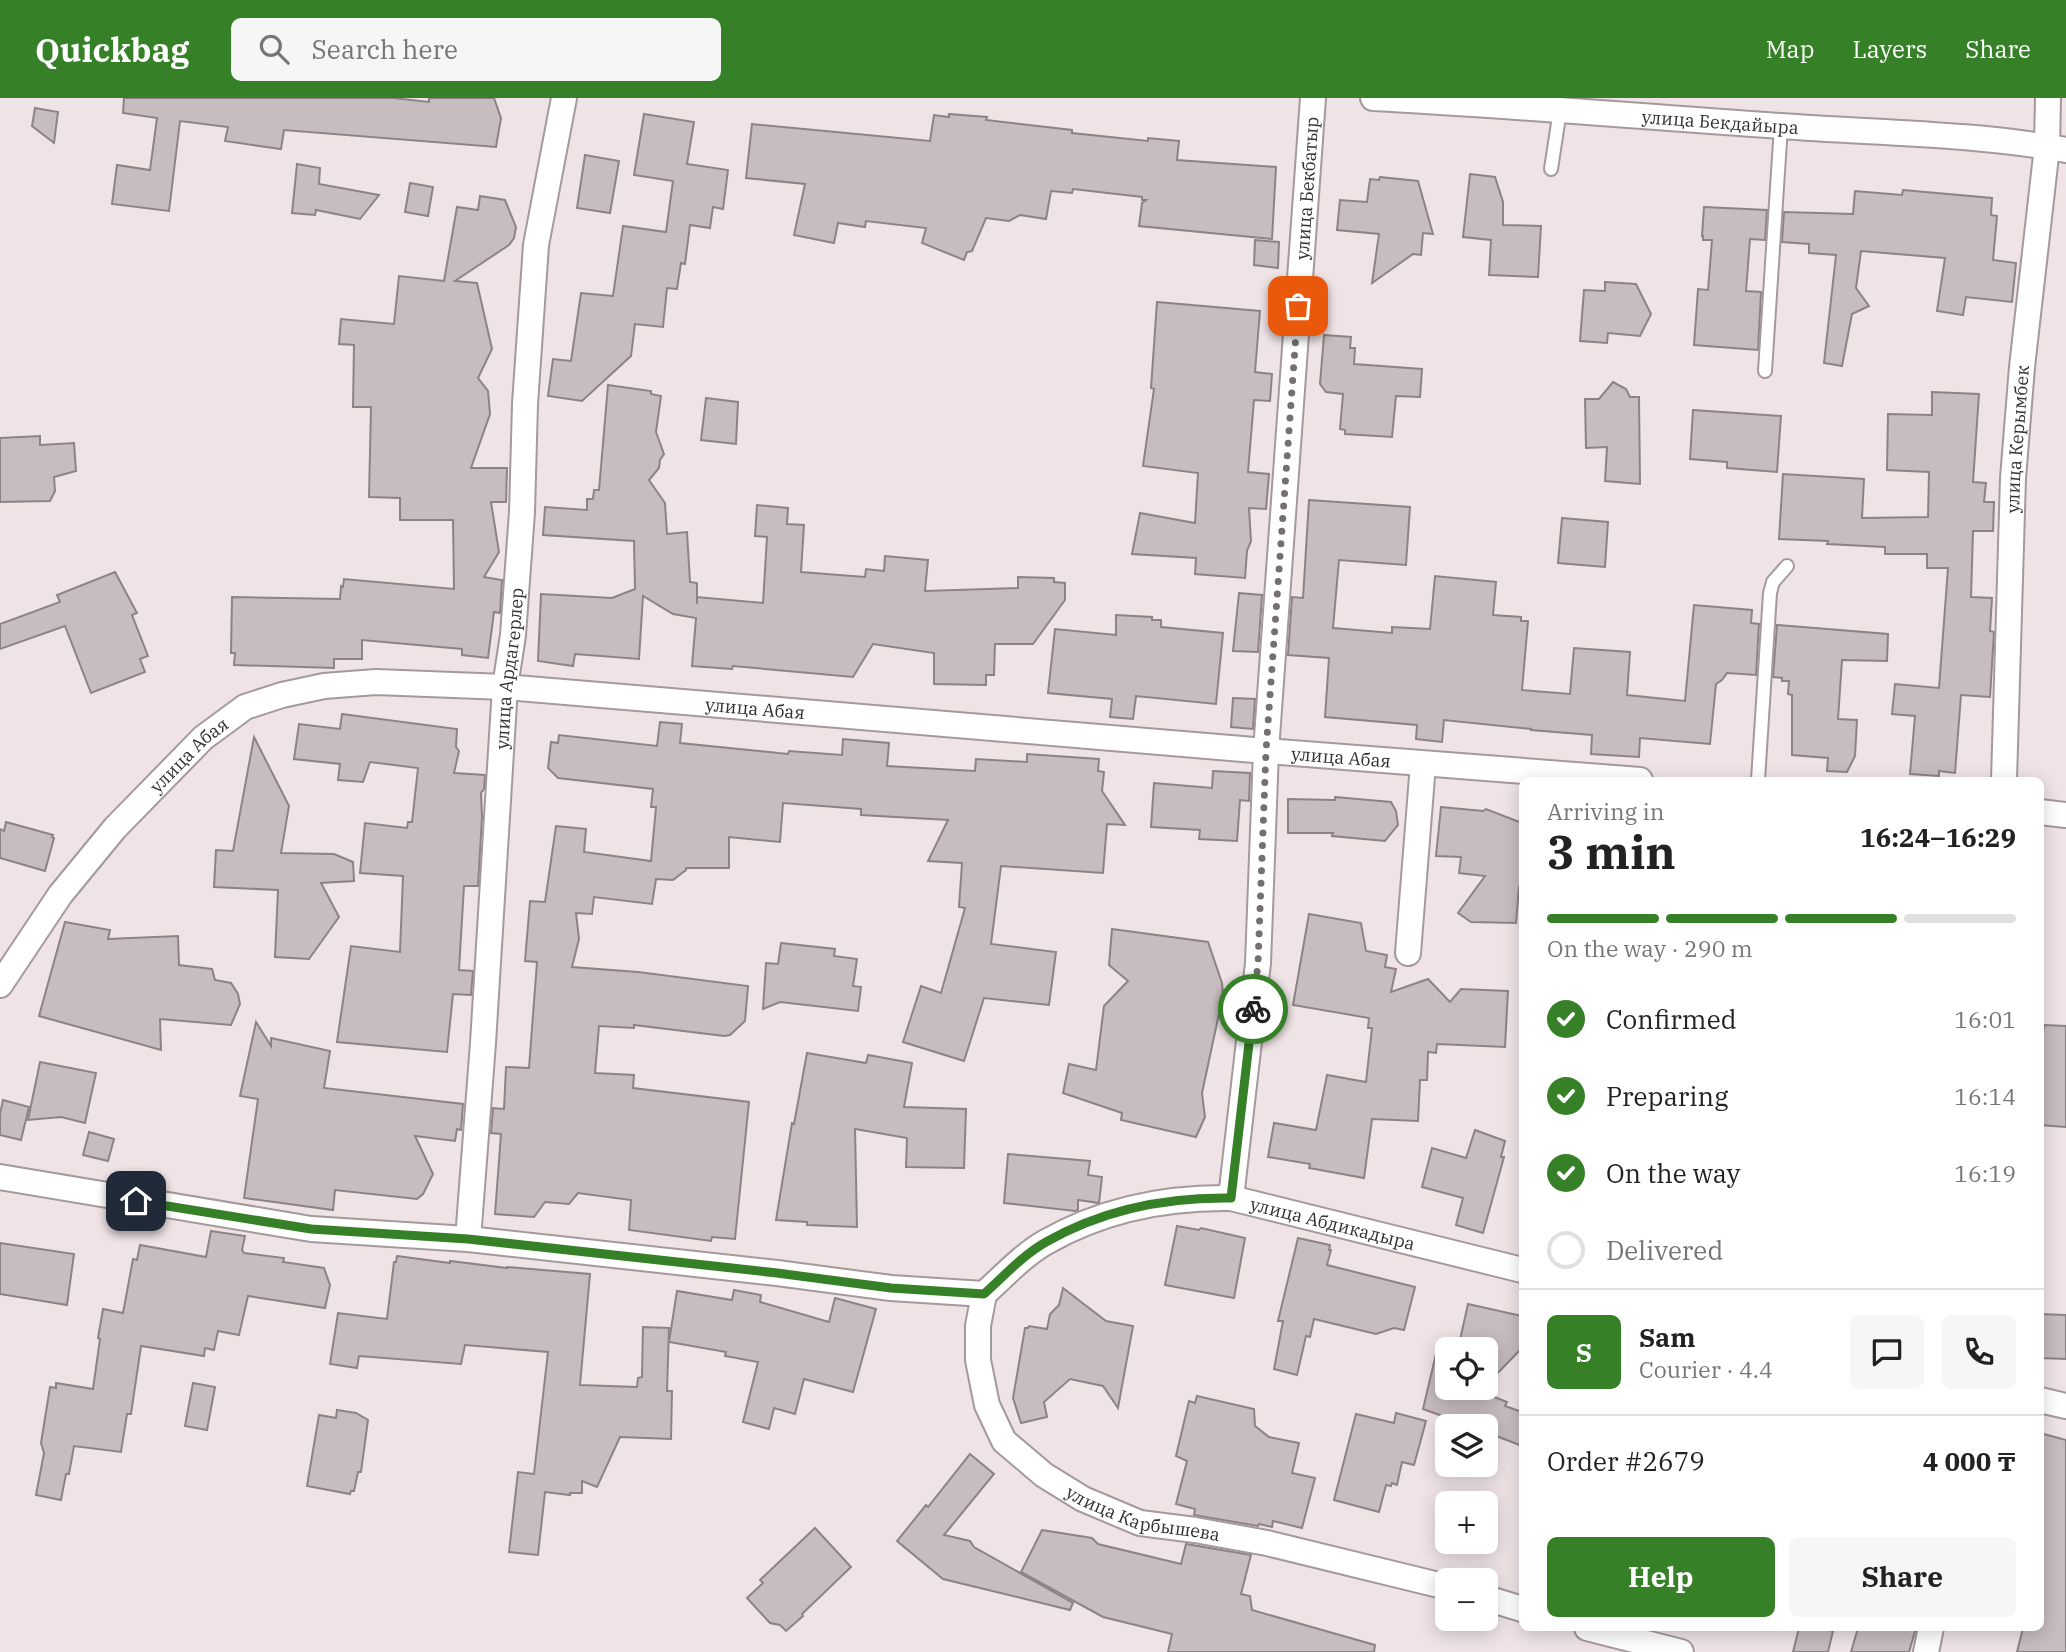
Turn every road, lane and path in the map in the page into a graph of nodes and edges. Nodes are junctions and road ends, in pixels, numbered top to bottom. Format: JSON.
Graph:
{"nodes":[{"id":1,"x":564,"y":98,"type":"edge"},
{"id":2,"x":1313,"y":98,"type":"edge"},
{"id":3,"x":1373,"y":98,"type":"edge"},
{"id":4,"x":2048,"y":98,"type":"edge"},
{"id":5,"x":1560,"y":110,"type":"junction"},
{"id":6,"x":1781,"y":126,"type":"junction"},
{"id":7,"x":2056,"y":149,"type":"edge"},
{"id":8,"x":1551,"y":169,"type":"dead end"},
{"id":9,"x":1765,"y":371,"type":"dead end"},
{"id":10,"x":1787,"y":566,"type":"dead end"},
{"id":11,"x":506,"y":687,"type":"junction"},
{"id":12,"x":1266,"y":751,"type":"junction"},
{"id":13,"x":1423,"y":764,"type":"junction"},
{"id":14,"x":1599,"y":777,"type":"edge"},
{"id":15,"x":1758,"y":777,"type":"edge"},
{"id":16,"x":2004,"y":777,"type":"edge"},
{"id":17,"x":2044,"y":812,"type":"edge"},
{"id":18,"x":2066,"y":815,"type":"edge"},
{"id":19,"x":1408,"y":953,"type":"dead end"},
{"id":20,"x":0,"y":985,"type":"edge"},
{"id":21,"x":0,"y":1177,"type":"edge"},
{"id":22,"x":1231,"y":1198,"type":"junction"},
{"id":23,"x":468,"y":1239,"type":"junction"},
{"id":24,"x":1519,"y":1269,"type":"edge"},
{"id":25,"x":984,"y":1294,"type":"junction"},
{"id":26,"x":2044,"y":1401,"type":"edge"},
{"id":27,"x":2066,"y":1406,"type":"edge"},
{"id":28,"x":1435,"y":1584,"type":"edge"},
{"id":29,"x":1498,"y":1602,"type":"edge"},
{"id":30,"x":1519,"y":1608,"type":"edge"},
{"id":31,"x":1599,"y":1631,"type":"edge"},
{"id":32,"x":1930,"y":1631,"type":"edge"},
{"id":33,"x":1681,"y":1652,"type":"edge"},
{"id":34,"x":1926,"y":1652,"type":"edge"}],
"edges":[{"from":1,"to":11,"type":"street","name":"улица Ардагерлер"},
{"from":2,"to":12,"type":"street","name":"улица Бекбатыр"},
{"from":3,"to":5,"type":"street","name":"улица Бекдайыра"},
{"from":4,"to":7,"type":"street","name":"улица Керымбек"},
{"from":5,"to":6,"type":"street","name":"улица Бекдайыра"},
{"from":5,"to":8,"type":"lane"},
{"from":6,"to":7,"type":"street","name":"улица Бекдайыра"},
{"from":6,"to":9,"type":"lane"},
{"from":7,"to":16,"type":"street","name":"улица Керымбек"},
{"from":10,"to":15,"type":"lane"},
{"from":11,"to":12,"type":"street","name":"улица Абая"},
{"from":11,"to":20,"type":"street","name":"улица Абая"},
{"from":11,"to":23,"type":"street","name":"улица Ардагерлер"},
{"from":12,"to":13,"type":"street","name":"улица Абая"},
{"from":12,"to":22,"type":"street","name":"улица Бекбатыр"},
{"from":13,"to":14,"type":"street","name":"улица Абая"},
{"from":13,"to":19,"type":"street"},
{"from":17,"to":18,"type":"street"},
{"from":21,"to":23,"type":"street"},
{"from":22,"to":24,"type":"street","name":"улица Абдикадыра"},
{"from":22,"to":25,"type":"street","name":"улица Абдикадыра"},
{"from":23,"to":25,"type":"street"},
{"from":25,"to":28,"type":"street","name":"улица Карбышева"},
{"from":26,"to":27,"type":"street"},
{"from":29,"to":30,"type":"street"},
{"from":31,"to":33,"type":"street"},
{"from":32,"to":34,"type":"street"}]}
